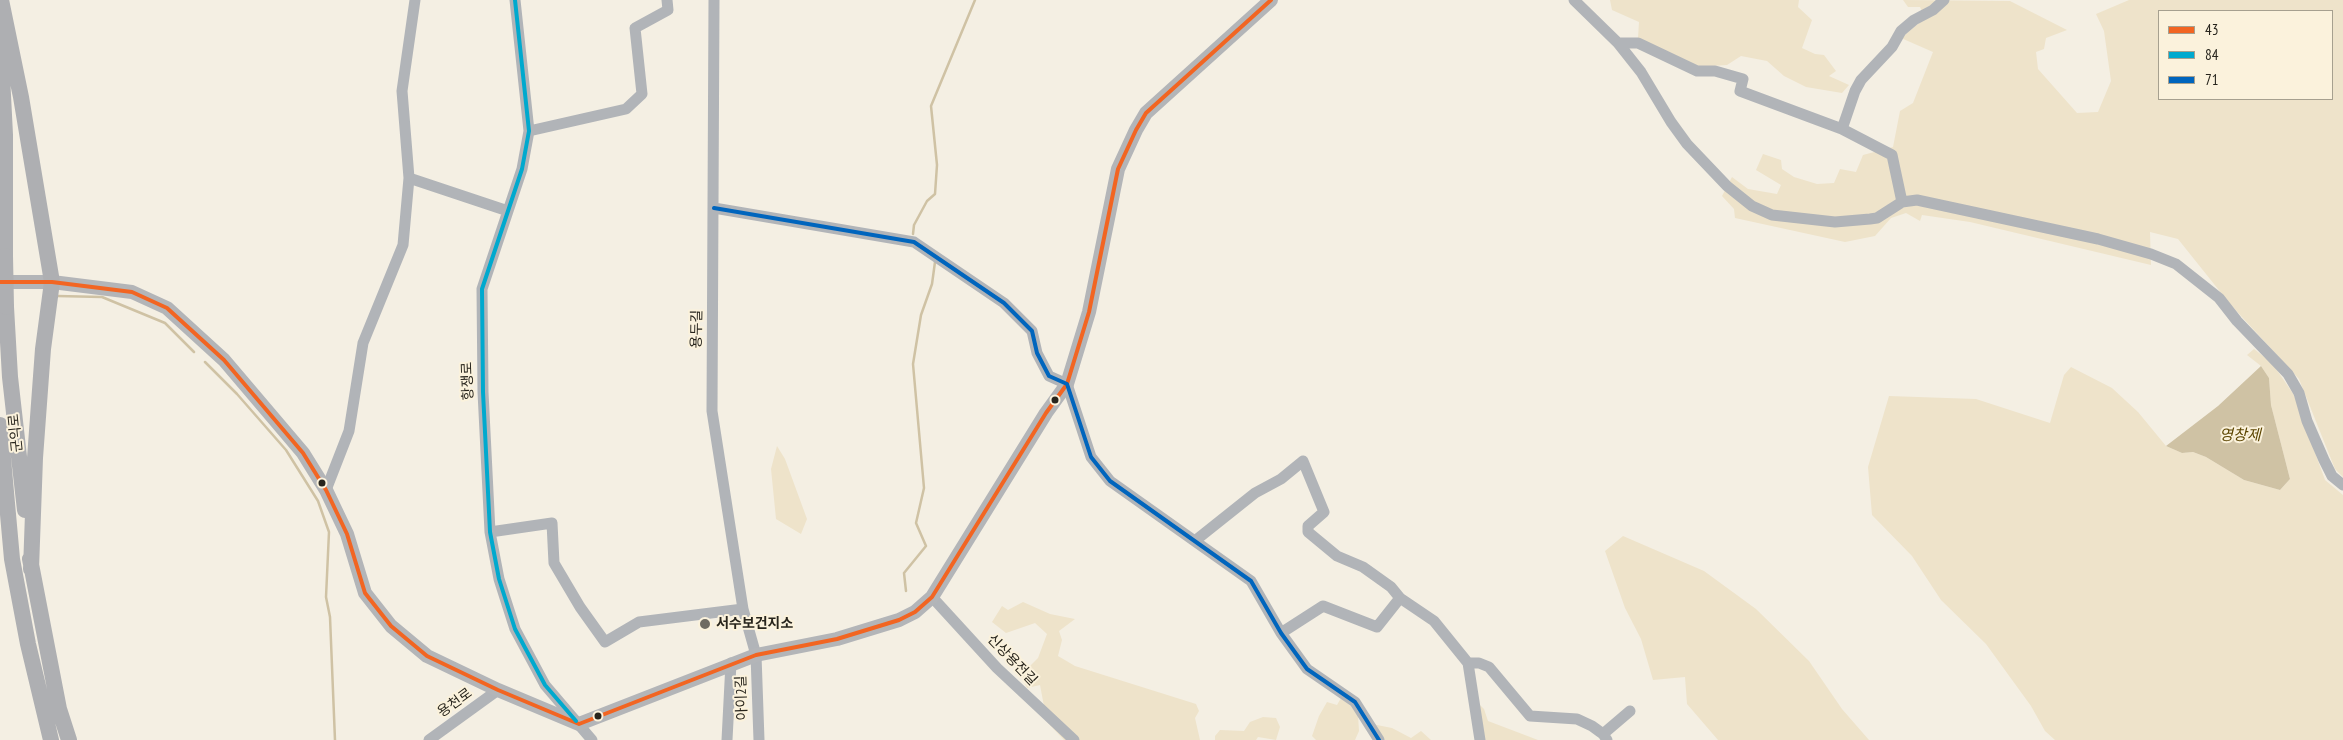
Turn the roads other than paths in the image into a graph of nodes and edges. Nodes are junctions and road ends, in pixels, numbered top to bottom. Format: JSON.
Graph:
{"nodes":[{"id":1,"x":1,"y":0,"type":"edge"},
{"id":2,"x":415,"y":0,"type":"edge"},
{"id":3,"x":514,"y":0,"type":"edge"},
{"id":4,"x":667,"y":0,"type":"edge"},
{"id":5,"x":714,"y":0,"type":"edge"},
{"id":6,"x":1271,"y":0,"type":"edge"},
{"id":7,"x":1574,"y":0,"type":"edge"},
{"id":8,"x":1944,"y":0,"type":"edge"},
{"id":9,"x":0,"y":31,"type":"edge"},
{"id":10,"x":1618,"y":43,"type":"junction"},
{"id":11,"x":1842,"y":129,"type":"junction"},
{"id":12,"x":529,"y":131,"type":"junction"},
{"id":13,"x":409,"y":178,"type":"junction"},
{"id":14,"x":1902,"y":202,"type":"junction"},
{"id":15,"x":714,"y":208,"type":"junction"},
{"id":16,"x":508,"y":211,"type":"junction"},
{"id":17,"x":0,"y":282,"type":"edge"},
{"id":18,"x":52,"y":282,"type":"junction"},
{"id":19,"x":1067,"y":384,"type":"junction"},
{"id":20,"x":0,"y":425,"type":"edge"},
{"id":21,"x":2343,"y":485,"type":"edge"},
{"id":22,"x":326,"y":490,"type":"junction"},
{"id":23,"x":0,"y":509,"type":"edge"},
{"id":24,"x":490,"y":532,"type":"junction"},
{"id":25,"x":1196,"y":540,"type":"junction"},
{"id":26,"x":12,"y":559,"type":"junction"},
{"id":27,"x":31,"y":569,"type":"junction"},
{"id":28,"x":932,"y":597,"type":"junction"},
{"id":29,"x":1400,"y":598,"type":"junction"},
{"id":30,"x":743,"y":609,"type":"junction"},
{"id":31,"x":1281,"y":633,"type":"junction"},
{"id":32,"x":756,"y":655,"type":"junction"},
{"id":33,"x":731,"y":663,"type":"junction"},
{"id":34,"x":1468,"y":663,"type":"junction"},
{"id":35,"x":498,"y":690,"type":"junction"},
{"id":36,"x":1630,"y":711,"type":"dead end"},
{"id":37,"x":580,"y":724,"type":"junction"},
{"id":38,"x":1605,"y":737,"type":"edge"},
{"id":39,"x":51,"y":740,"type":"edge"},
{"id":40,"x":68,"y":740,"type":"edge"},
{"id":41,"x":429,"y":740,"type":"edge"},
{"id":42,"x":592,"y":740,"type":"edge"},
{"id":43,"x":727,"y":740,"type":"edge"},
{"id":44,"x":759,"y":740,"type":"edge"},
{"id":45,"x":1074,"y":740,"type":"edge"},
{"id":46,"x":1380,"y":740,"type":"edge"},
{"id":47,"x":1480,"y":740,"type":"edge"}],
"edges":[{"from":1,"to":18,"type":"highway"},
{"from":2,"to":13,"type":"street"},
{"from":3,"to":12,"type":"street","name":"항쟁로"},
{"from":4,"to":12,"type":"street"},
{"from":5,"to":15,"type":"street","name":"용두길"},
{"from":6,"to":19,"type":"main road"},
{"from":7,"to":10,"type":"street"},
{"from":8,"to":11,"type":"street"},
{"from":9,"to":27,"type":"highway","name":"군익로","bridge":true},
{"from":10,"to":11,"type":"street"},
{"from":10,"to":14,"type":"street"},
{"from":11,"to":14,"type":"street"},
{"from":12,"to":16,"type":"street","name":"항쟁로"},
{"from":13,"to":16,"type":"street"},
{"from":13,"to":22,"type":"street"},
{"from":14,"to":21,"type":"street"},
{"from":15,"to":19,"type":"street"},
{"from":15,"to":30,"type":"street","name":"용두길"},
{"from":16,"to":24,"type":"street","name":"항쟁로"},
{"from":17,"to":18,"type":"main road"},
{"from":18,"to":22,"type":"main road"},
{"from":18,"to":27,"type":"highway"},
{"from":19,"to":25,"type":"street"},
{"from":19,"to":28,"type":"main road"},
{"from":20,"to":26,"type":"highway","name":"군익로"},
{"from":22,"to":35,"type":"main road"},
{"from":23,"to":26,"type":"highway"},
{"from":24,"to":30,"type":"street"},
{"from":24,"to":37,"type":"street","name":"항쟁로"},
{"from":25,"to":29,"type":"street"},
{"from":25,"to":31,"type":"street"},
{"from":26,"to":39,"type":"highway","name":"군익로"},
{"from":27,"to":40,"type":"highway","name":"군익로"},
{"from":28,"to":32,"type":"main road"},
{"from":28,"to":45,"type":"street","name":"신상용전길"},
{"from":29,"to":31,"type":"street"},
{"from":29,"to":34,"type":"street"},
{"from":30,"to":32,"type":"street","name":"용두길"},
{"from":31,"to":46,"type":"street"},
{"from":32,"to":33,"type":"main road"},
{"from":32,"to":44,"type":"street","name":"아이2길"},
{"from":33,"to":37,"type":"main road"},
{"from":33,"to":43,"type":"street"},
{"from":34,"to":38,"type":"street"},
{"from":34,"to":47,"type":"street"},
{"from":35,"to":37,"type":"main road"},
{"from":35,"to":41,"type":"street","name":"용천로"},
{"from":36,"to":38,"type":"street"},
{"from":37,"to":42,"type":"street","name":"항쟁로"}]}
